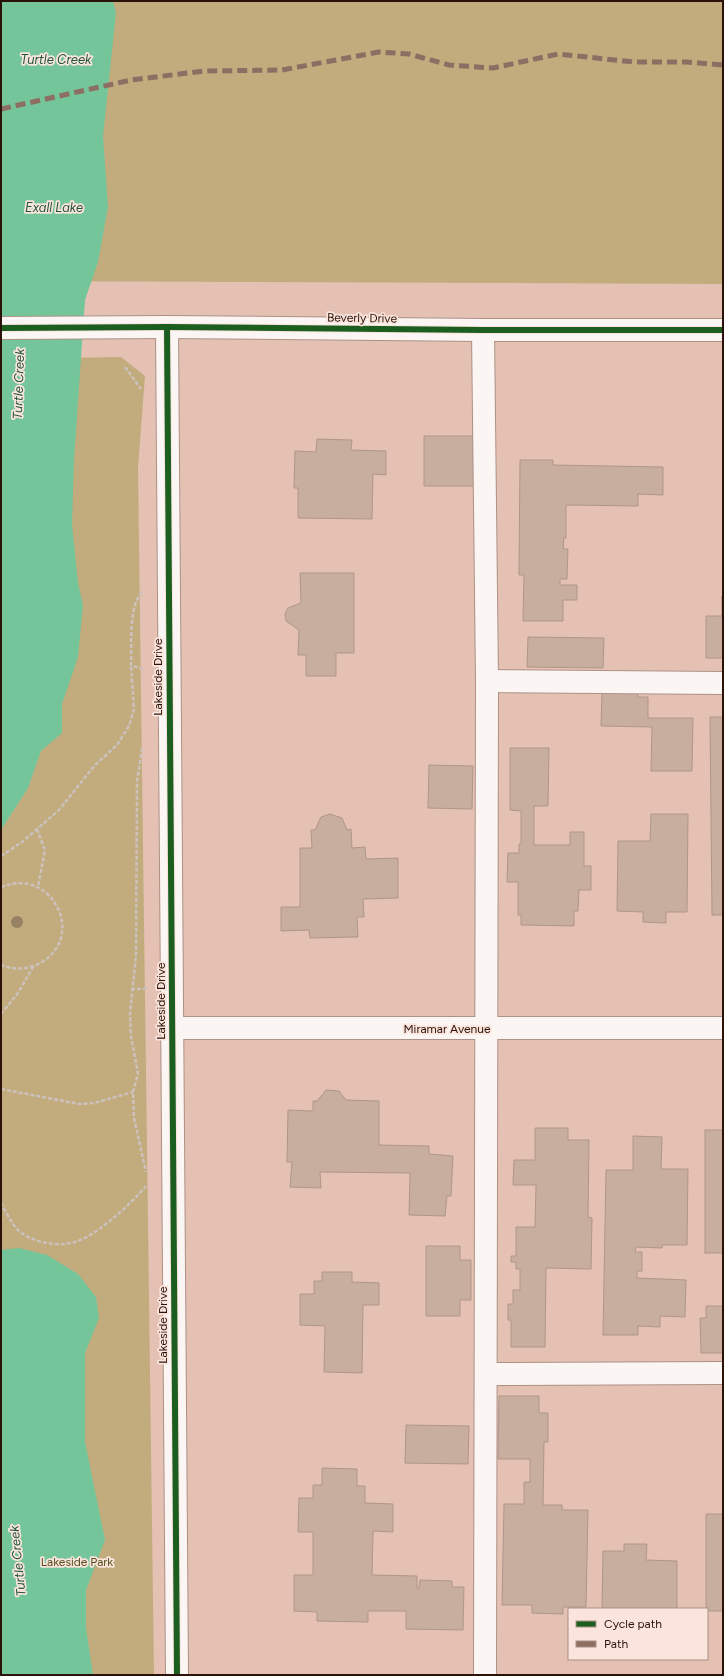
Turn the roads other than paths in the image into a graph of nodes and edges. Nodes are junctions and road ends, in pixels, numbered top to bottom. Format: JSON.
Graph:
{"nodes":[{"id":1,"x":167,"y":327,"type":"junction"},
{"id":2,"x":1,"y":328,"type":"edge"},
{"id":3,"x":483,"y":330,"type":"junction"},
{"id":4,"x":723,"y":330,"type":"edge"},
{"id":5,"x":487,"y":681,"type":"junction"},
{"id":6,"x":723,"y":683,"type":"edge"},
{"id":7,"x":172,"y":1028,"type":"junction"},
{"id":8,"x":723,"y":1028,"type":"edge"},
{"id":9,"x":487,"y":1029,"type":"junction"},
{"id":10,"x":723,"y":1373,"type":"edge"},
{"id":11,"x":487,"y":1374,"type":"junction"},
{"id":12,"x":177,"y":1675,"type":"edge"},
{"id":13,"x":485,"y":1675,"type":"edge"}],
"edges":[{"from":1,"to":2,"type":"street","name":"Beverly Drive"},
{"from":1,"to":3,"type":"street","name":"Beverly Drive"},
{"from":1,"to":7,"type":"street","name":"Lakeside Drive"},
{"from":3,"to":4,"type":"street","name":"Beverly Drive"},
{"from":3,"to":5,"type":"street"},
{"from":5,"to":6,"type":"street"},
{"from":5,"to":9,"type":"street"},
{"from":7,"to":9,"type":"street","name":"Miramar Avenue"},
{"from":7,"to":12,"type":"street","name":"Lakeside Drive"},
{"from":8,"to":9,"type":"street","name":"Miramar Avenue"},
{"from":9,"to":11,"type":"street"},
{"from":10,"to":11,"type":"street"},
{"from":11,"to":13,"type":"street"}]}
